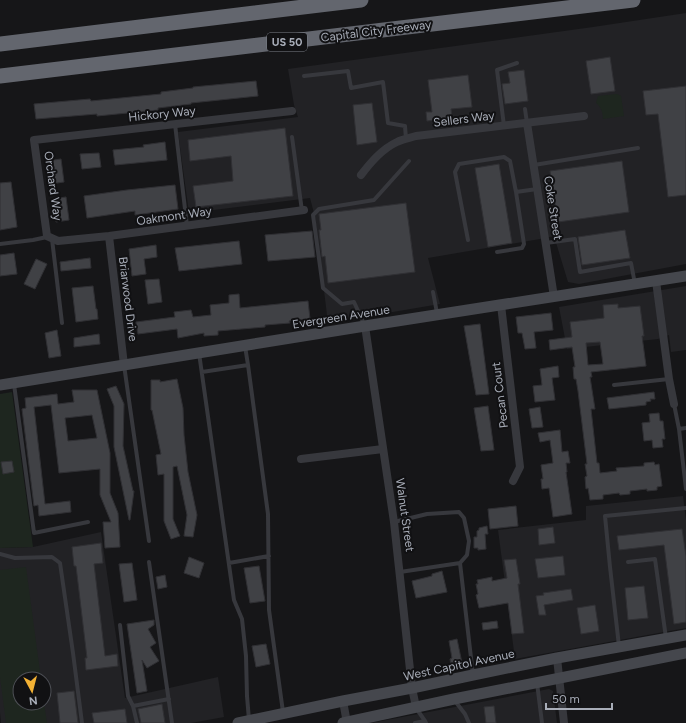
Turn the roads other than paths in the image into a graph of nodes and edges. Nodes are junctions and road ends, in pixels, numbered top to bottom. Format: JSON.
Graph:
{"nodes":[{"id":1,"x":361,"y":0,"type":"edge"},
{"id":2,"x":633,"y":0,"type":"edge"},
{"id":3,"x":0,"y":44,"type":"edge"},
{"id":4,"x":517,"y":63,"type":"dead end"},
{"id":5,"x":0,"y":76,"type":"edge"},
{"id":6,"x":304,"y":76,"type":"dead end"},
{"id":7,"x":525,"y":109,"type":"dead end"},
{"id":8,"x":292,"y":111,"type":"dead end"},
{"id":9,"x":584,"y":116,"type":"dead end"},
{"id":10,"x":527,"y":123,"type":"junction"},
{"id":11,"x":175,"y":124,"type":"junction"},
{"id":12,"x":504,"y":126,"type":"junction"},
{"id":13,"x":292,"y":137,"type":"dead end"},
{"id":14,"x":406,"y":139,"type":"junction"},
{"id":15,"x":34,"y":140,"type":"joint"},
{"id":16,"x":638,"y":148,"type":"dead end"},
{"id":17,"x":409,"y":161,"type":"dead end"},
{"id":18,"x":534,"y":165,"type":"junction"},
{"id":19,"x":361,"y":175,"type":"dead end"},
{"id":20,"x":537,"y":189,"type":"junction"},
{"id":21,"x":516,"y":192,"type":"junction"},
{"id":22,"x":303,"y":211,"type":"joint"},
{"id":23,"x":187,"y":226,"type":"junction"},
{"id":24,"x":109,"y":236,"type":"junction"},
{"id":25,"x":50,"y":238,"type":"junction"},
{"id":26,"x":468,"y":240,"type":"dead end"},
{"id":27,"x":546,"y":243,"type":"junction"},
{"id":28,"x":0,"y":244,"type":"edge"},
{"id":29,"x":497,"y":252,"type":"dead end"},
{"id":30,"x":686,"y":276,"type":"edge"},
{"id":31,"x":656,"y":281,"type":"junction"},
{"id":32,"x":635,"y":284,"type":"junction"},
{"id":33,"x":433,"y":292,"type":"dead end"},
{"id":34,"x":554,"y":297,"type":"junction"},
{"id":35,"x":501,"y":305,"type":"junction"},
{"id":36,"x":438,"y":315,"type":"junction"},
{"id":37,"x":62,"y":323,"type":"dead end"},
{"id":38,"x":365,"y":326,"type":"junction"},
{"id":39,"x":245,"y":345,"type":"junction"},
{"id":40,"x":199,"y":353,"type":"junction"},
{"id":41,"x":124,"y":365,"type":"junction"},
{"id":42,"x":248,"y":365,"type":"junction"},
{"id":43,"x":202,"y":372,"type":"junction"},
{"id":44,"x":669,"y":379,"type":"junction"},
{"id":45,"x":14,"y":383,"type":"junction"},
{"id":46,"x":0,"y":385,"type":"edge"},
{"id":47,"x":614,"y":385,"type":"dead end"},
{"id":48,"x":674,"y":404,"type":"joint"},
{"id":49,"x":686,"y":428,"type":"edge"},
{"id":50,"x":679,"y":429,"type":"junction"},
{"id":51,"x":383,"y":449,"type":"junction"},
{"id":52,"x":301,"y":459,"type":"dead end"},
{"id":53,"x":513,"y":481,"type":"dead end"},
{"id":54,"x":686,"y":489,"type":"edge"},
{"id":55,"x":686,"y":508,"type":"edge"},
{"id":56,"x":88,"y":522,"type":"dead end"},
{"id":57,"x":394,"y":522,"type":"junction"},
{"id":58,"x":149,"y":541,"type":"dead end"},
{"id":59,"x":0,"y":554,"type":"edge"},
{"id":60,"x":269,"y":556,"type":"junction"},
{"id":61,"x":150,"y":562,"type":"dead end"},
{"id":62,"x":628,"y":562,"type":"dead end"},
{"id":63,"x":229,"y":563,"type":"junction"},
{"id":64,"x":460,"y":563,"type":"junction"},
{"id":65,"x":400,"y":572,"type":"junction"},
{"id":66,"x":120,"y":625,"type":"dead end"},
{"id":67,"x":686,"y":635,"type":"edge"},
{"id":68,"x":666,"y":638,"type":"junction"},
{"id":69,"x":686,"y":646,"type":"edge"},
{"id":70,"x":620,"y":647,"type":"junction"},
{"id":71,"x":686,"y":653,"type":"edge"},
{"id":72,"x":557,"y":658,"type":"junction"},
{"id":73,"x":644,"y":661,"type":"junction"},
{"id":74,"x":473,"y":675,"type":"junction"},
{"id":75,"x":559,"y":678,"type":"junction"},
{"id":76,"x":537,"y":683,"type":"junction"},
{"id":77,"x":412,"y":688,"type":"junction"},
{"id":78,"x":169,"y":699,"type":"junction"},
{"id":79,"x":454,"y":699,"type":"junction"},
{"id":80,"x":343,"y":701,"type":"junction"},
{"id":81,"x":133,"y":706,"type":"junction"},
{"id":82,"x":416,"y":707,"type":"junction"},
{"id":83,"x":283,"y":713,"type":"junction"},
{"id":84,"x":250,"y":720,"type":"junction"},
{"id":85,"x":425,"y":722,"type":"edge"},
{"id":86,"x":82,"y":723,"type":"edge"},
{"id":87,"x":136,"y":723,"type":"edge"},
{"id":88,"x":172,"y":723,"type":"edge"},
{"id":89,"x":238,"y":723,"type":"edge"},
{"id":90,"x":345,"y":723,"type":"edge"},
{"id":91,"x":415,"y":723,"type":"edge"},
{"id":92,"x":469,"y":723,"type":"edge"},
{"id":93,"x":542,"y":723,"type":"edge"},
{"id":94,"x":564,"y":723,"type":"edge"}],
"edges":[{"from":1,"to":3,"type":"highway"},
{"from":2,"to":5,"type":"highway","name":"Capital City Freeway","number":"US 50"},
{"from":4,"to":12,"type":"lane"},
{"from":6,"to":14,"type":"lane"},
{"from":7,"to":10,"type":"lane"},
{"from":8,"to":11,"type":"street","name":"Hickory Way"},
{"from":9,"to":10,"type":"street","name":"Sellers Way"},
{"from":10,"to":12,"type":"street","name":"Sellers Way"},
{"from":10,"to":18,"type":"street","name":"Coke Street"},
{"from":11,"to":15,"type":"street","name":"Hickory Way"},
{"from":11,"to":23,"type":"lane"},
{"from":12,"to":14,"type":"street","name":"Sellers Way"},
{"from":13,"to":22,"type":"lane"},
{"from":14,"to":19,"type":"street","name":"Sellers Way"},
{"from":15,"to":25,"type":"street","name":"Orchard Way"},
{"from":16,"to":18,"type":"lane"},
{"from":17,"to":38,"type":"lane"},
{"from":18,"to":20,"type":"street","name":"Coke Street"},
{"from":20,"to":21,"type":"lane"},
{"from":20,"to":27,"type":"street","name":"Coke Street"},
{"from":21,"to":26,"type":"lane"},
{"from":21,"to":29,"type":"lane"},
{"from":22,"to":23,"type":"street","name":"Oakmont Way"},
{"from":23,"to":24,"type":"street","name":"Oakmont Way"},
{"from":24,"to":25,"type":"street","name":"Oakmont Way"},
{"from":24,"to":41,"type":"street","name":"Briarwood Drive"},
{"from":25,"to":28,"type":"lane"},
{"from":25,"to":37,"type":"lane"},
{"from":27,"to":32,"type":"lane"},
{"from":27,"to":34,"type":"street","name":"Coke Street"},
{"from":30,"to":31,"type":"main road","name":"Evergreen Avenue"},
{"from":31,"to":32,"type":"main road","name":"Evergreen Avenue"},
{"from":31,"to":44,"type":"street"},
{"from":32,"to":34,"type":"main road","name":"Evergreen Avenue"},
{"from":33,"to":36,"type":"lane"},
{"from":34,"to":35,"type":"main road","name":"Evergreen Avenue"},
{"from":35,"to":36,"type":"main road","name":"Evergreen Avenue"},
{"from":35,"to":53,"type":"street","name":"Pecan Court"},
{"from":36,"to":38,"type":"main road","name":"Evergreen Avenue"},
{"from":38,"to":39,"type":"main road","name":"Evergreen Avenue"},
{"from":38,"to":51,"type":"street","name":"Walnut Street"},
{"from":39,"to":40,"type":"main road","name":"Evergreen Avenue"},
{"from":39,"to":42,"type":"lane"},
{"from":40,"to":41,"type":"main road","name":"Evergreen Avenue"},
{"from":40,"to":43,"type":"lane"},
{"from":41,"to":45,"type":"main road","name":"Evergreen Avenue"},
{"from":41,"to":58,"type":"lane"},
{"from":42,"to":43,"type":"lane"},
{"from":42,"to":60,"type":"lane"},
{"from":43,"to":63,"type":"lane"},
{"from":44,"to":47,"type":"lane"},
{"from":44,"to":48,"type":"street"},
{"from":45,"to":46,"type":"main road","name":"Evergreen Avenue"},
{"from":45,"to":56,"type":"lane"},
{"from":48,"to":50,"type":"lane"},
{"from":49,"to":50,"type":"lane"},
{"from":50,"to":54,"type":"lane"},
{"from":51,"to":52,"type":"street"},
{"from":51,"to":57,"type":"street","name":"Walnut Street"},
{"from":55,"to":70,"type":"lane"},
{"from":57,"to":64,"type":"lane"},
{"from":57,"to":65,"type":"street","name":"Walnut Street"},
{"from":59,"to":86,"type":"lane"},
{"from":60,"to":63,"type":"lane"},
{"from":60,"to":83,"type":"lane"},
{"from":61,"to":78,"type":"lane"},
{"from":62,"to":68,"type":"lane"},
{"from":63,"to":84,"type":"lane"},
{"from":64,"to":65,"type":"lane"},
{"from":64,"to":74,"type":"lane"},
{"from":65,"to":77,"type":"street","name":"Walnut Street"},
{"from":66,"to":81,"type":"lane"},
{"from":67,"to":68,"type":"main road","name":"West Capitol Avenue"},
{"from":68,"to":70,"type":"main road","name":"West Capitol Avenue"},
{"from":69,"to":73,"type":"main road"},
{"from":70,"to":72,"type":"main road","name":"West Capitol Avenue"},
{"from":71,"to":73,"type":"main road"},
{"from":72,"to":74,"type":"main road","name":"West Capitol Avenue"},
{"from":72,"to":75,"type":"street"},
{"from":73,"to":75,"type":"main road"},
{"from":74,"to":77,"type":"main road","name":"West Capitol Avenue"},
{"from":75,"to":76,"type":"main road"},
{"from":75,"to":94,"type":"street"},
{"from":76,"to":79,"type":"main road"},
{"from":76,"to":93,"type":"lane"},
{"from":77,"to":80,"type":"main road","name":"West Capitol Avenue"},
{"from":77,"to":82,"type":"street","name":"Walnut Street"},
{"from":78,"to":81,"type":"lane"},
{"from":78,"to":88,"type":"lane"},
{"from":79,"to":82,"type":"main road"},
{"from":79,"to":92,"type":"lane"},
{"from":80,"to":83,"type":"main road","name":"West Capitol Avenue"},
{"from":80,"to":90,"type":"street"},
{"from":81,"to":87,"type":"lane"},
{"from":82,"to":85,"type":"lane"},
{"from":82,"to":90,"type":"main road"},
{"from":83,"to":84,"type":"main road","name":"West Capitol Avenue"},
{"from":84,"to":89,"type":"main road","name":"West Capitol Avenue"},
{"from":85,"to":91,"type":"lane"}]}
